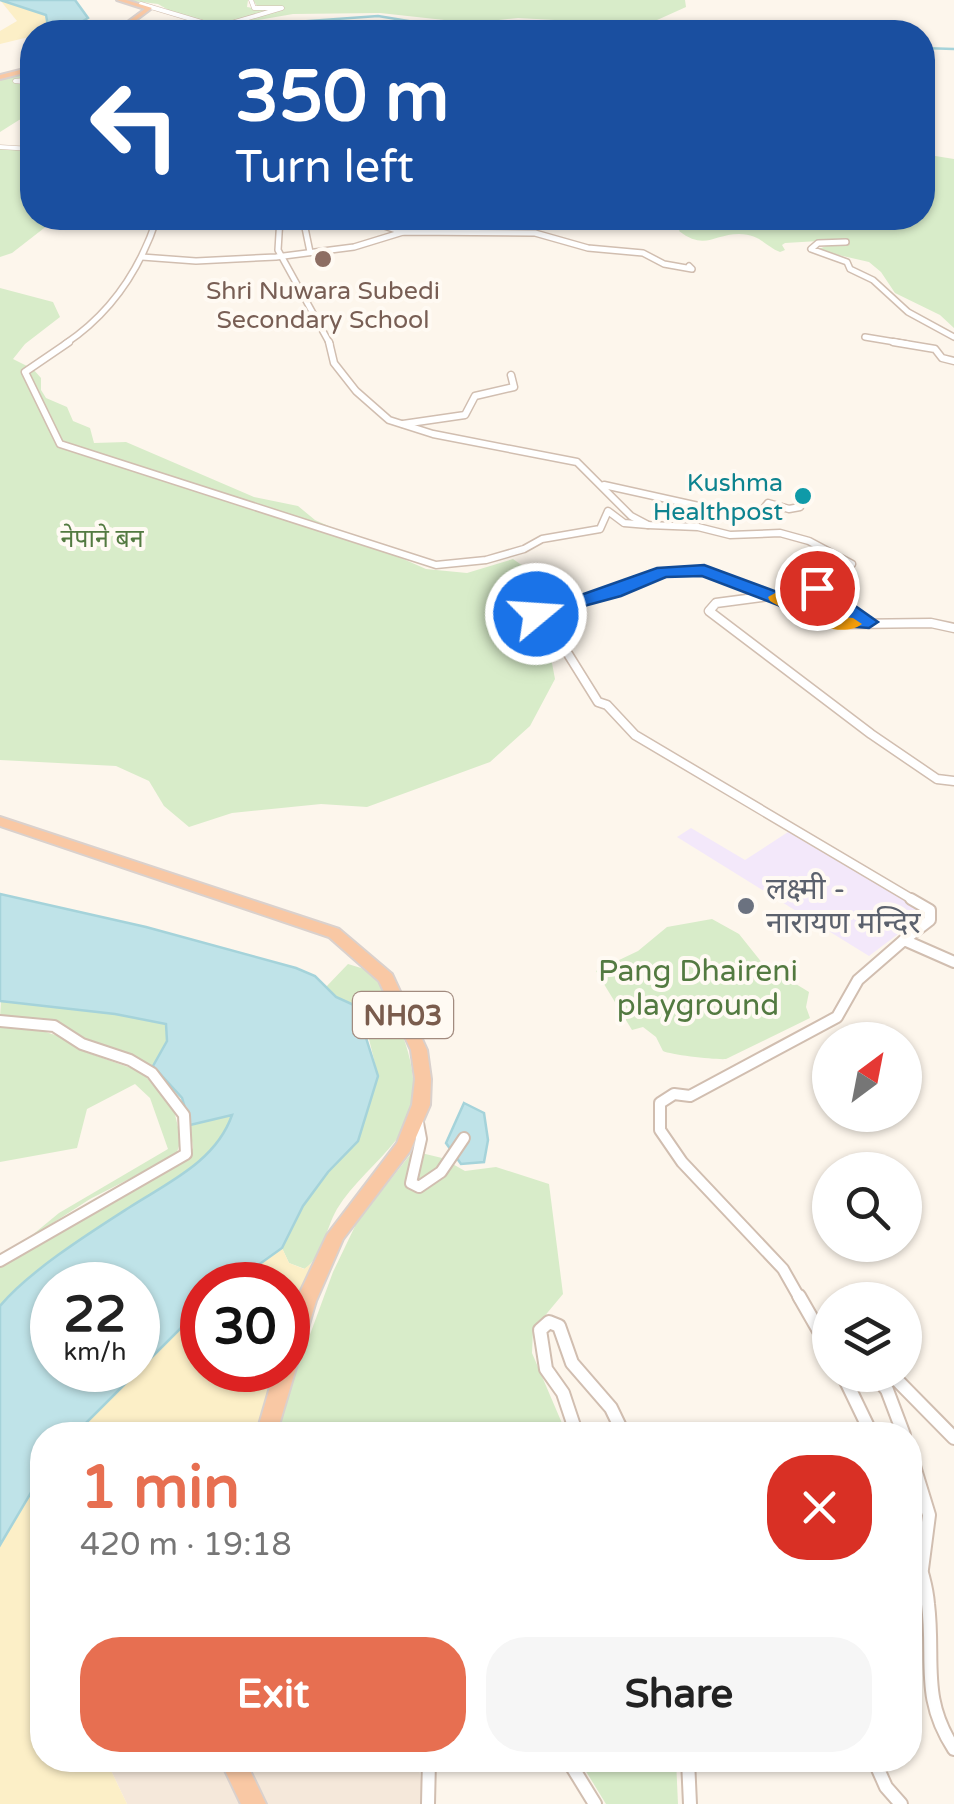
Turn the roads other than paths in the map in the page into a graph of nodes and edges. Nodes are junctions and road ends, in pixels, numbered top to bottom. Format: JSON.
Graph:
{"nodes":[{"id":1,"x":120,"y":0,"type":"edge"},
{"id":2,"x":251,"y":0,"type":"edge"},
{"id":3,"x":141,"y":4,"type":"junction"},
{"id":4,"x":133,"y":20,"type":"edge"},
{"id":5,"x":184,"y":20,"type":"edge"},
{"id":6,"x":232,"y":20,"type":"edge"},
{"id":7,"x":156,"y":230,"type":"edge"},
{"id":8,"x":279,"y":230,"type":"edge"},
{"id":9,"x":305,"y":230,"type":"edge"},
{"id":10,"x":398,"y":230,"type":"edge"},
{"id":11,"x":404,"y":232,"type":"junction"},
{"id":12,"x":846,"y":242,"type":"dead end"},
{"id":13,"x":310,"y":252,"type":"junction"},
{"id":14,"x":282,"y":255,"type":"junction"},
{"id":15,"x":142,"y":257,"type":"junction"},
{"id":16,"x":689,"y":266,"type":"dead end"},
{"id":17,"x":865,"y":337,"type":"dead end"},
{"id":18,"x":954,"y":337,"type":"edge"},
{"id":19,"x":954,"y":360,"type":"edge"},
{"id":20,"x":511,"y":375,"type":"dead end"},
{"id":21,"x":400,"y":424,"type":"junction"},
{"id":22,"x":604,"y":485,"type":"junction"},
{"id":23,"x":800,"y":507,"type":"dead end"},
{"id":24,"x":648,"y":526,"type":"junction"},
{"id":25,"x":771,"y":595,"type":"junction"},
{"id":26,"x":869,"y":622,"type":"junction"},
{"id":27,"x":954,"y":628,"type":"edge"},
{"id":28,"x":954,"y":780,"type":"edge"},
{"id":29,"x":0,"y":820,"type":"edge"},
{"id":30,"x":904,"y":940,"type":"junction"},
{"id":31,"x":954,"y":962,"type":"edge"},
{"id":32,"x":0,"y":1021,"type":"edge"},
{"id":33,"x":421,"y":1105,"type":"junction"},
{"id":34,"x":464,"y":1138,"type":"dead end"},
{"id":35,"x":0,"y":1261,"type":"edge"},
{"id":36,"x":812,"y":1319,"type":"edge"},
{"id":37,"x":851,"y":1392,"type":"edge"},
{"id":38,"x":888,"y":1392,"type":"edge"},
{"id":39,"x":909,"y":1392,"type":"edge"},
{"id":40,"x":270,"y":1422,"type":"edge"},
{"id":41,"x":573,"y":1422,"type":"edge"},
{"id":42,"x":618,"y":1422,"type":"edge"},
{"id":43,"x":866,"y":1422,"type":"edge"},
{"id":44,"x":899,"y":1422,"type":"edge"},
{"id":45,"x":954,"y":1438,"type":"edge"},
{"id":46,"x":922,"y":1492,"type":"edge"},
{"id":47,"x":922,"y":1572,"type":"joint"},
{"id":48,"x":954,"y":1749,"type":"edge"},
{"id":49,"x":238,"y":1772,"type":"edge"},
{"id":50,"x":429,"y":1772,"type":"edge"},
{"id":51,"x":576,"y":1772,"type":"edge"},
{"id":52,"x":689,"y":1772,"type":"edge"},
{"id":53,"x":879,"y":1772,"type":"edge"},
{"id":54,"x":254,"y":1804,"type":"edge"},
{"id":55,"x":428,"y":1804,"type":"edge"},
{"id":56,"x":596,"y":1804,"type":"edge"},
{"id":57,"x":690,"y":1804,"type":"edge"},
{"id":58,"x":901,"y":1804,"type":"edge"}],
"edges":[{"from":1,"to":3,"type":"highway"},
{"from":2,"to":6,"type":"street"},
{"from":3,"to":4,"type":"highway"},
{"from":3,"to":5,"type":"street"},
{"from":7,"to":15,"type":"street"},
{"from":8,"to":14,"type":"street"},
{"from":9,"to":13,"type":"street"},
{"from":10,"to":11,"type":"street"},
{"from":11,"to":13,"type":"street"},
{"from":11,"to":16,"type":"street"},
{"from":12,"to":18,"type":"street"},
{"from":13,"to":14,"type":"street"},
{"from":14,"to":15,"type":"street"},
{"from":14,"to":21,"type":"street"},
{"from":15,"to":24,"type":"street"},
{"from":17,"to":19,"type":"street"},
{"from":20,"to":21,"type":"street"},
{"from":21,"to":22,"type":"street"},
{"from":22,"to":23,"type":"street"},
{"from":22,"to":24,"type":"street"},
{"from":24,"to":26,"type":"street"},
{"from":25,"to":26,"type":"street"},
{"from":25,"to":28,"type":"street"},
{"from":25,"to":30,"type":"street"},
{"from":26,"to":27,"type":"street"},
{"from":29,"to":33,"type":"highway","number":"NH03"},
{"from":30,"to":31,"type":"street"},
{"from":30,"to":36,"type":"street"},
{"from":32,"to":35,"type":"street"},
{"from":33,"to":34,"type":"street"},
{"from":33,"to":40,"type":"highway","number":"NH03"},
{"from":37,"to":43,"type":"street"},
{"from":38,"to":44,"type":"street"},
{"from":39,"to":45,"type":"street"},
{"from":41,"to":42,"type":"street"},
{"from":46,"to":47,"type":"street"},
{"from":47,"to":48,"type":"street"},
{"from":49,"to":54,"type":"highway"},
{"from":50,"to":55,"type":"street"},
{"from":51,"to":56,"type":"street"},
{"from":52,"to":57,"type":"street"},
{"from":53,"to":58,"type":"street"}]}
